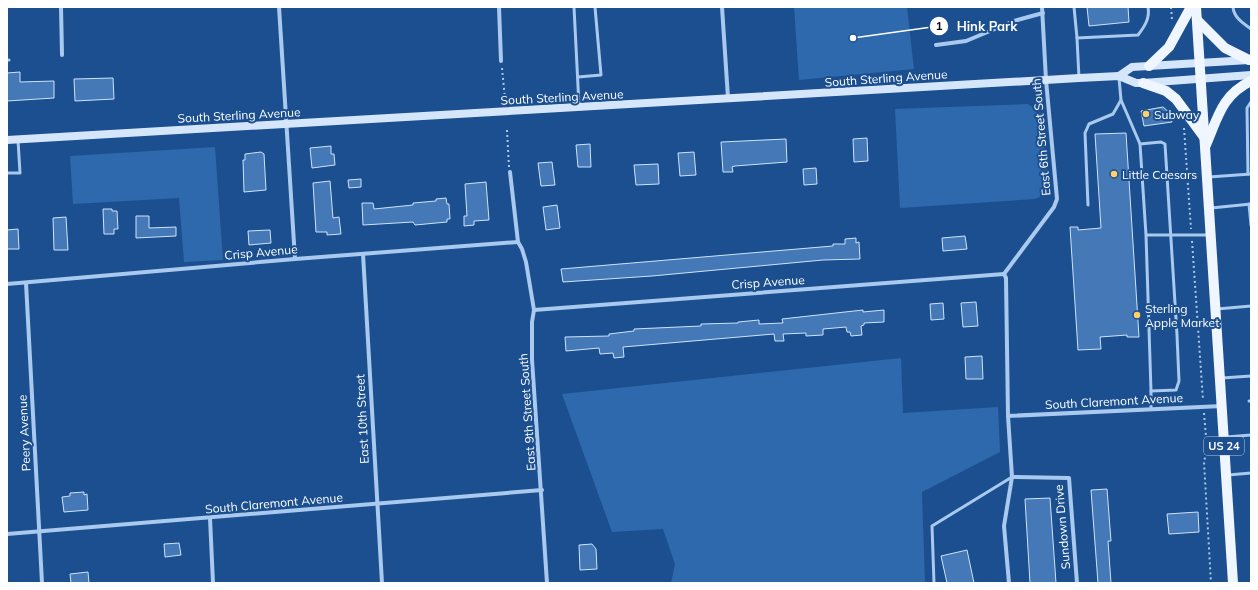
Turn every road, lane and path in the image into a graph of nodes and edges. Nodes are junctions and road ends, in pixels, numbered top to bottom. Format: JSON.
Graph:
{"nodes":[{"id":1,"x":61,"y":7,"type":"edge"},
{"id":2,"x":279,"y":7,"type":"edge"},
{"id":3,"x":498,"y":7,"type":"edge"},
{"id":4,"x":574,"y":7,"type":"edge"},
{"id":5,"x":595,"y":7,"type":"edge"},
{"id":6,"x":722,"y":7,"type":"edge"},
{"id":7,"x":1042,"y":7,"type":"edge"},
{"id":8,"x":1074,"y":7,"type":"edge"},
{"id":9,"x":1148,"y":7,"type":"edge"},
{"id":10,"x":1191,"y":7,"type":"edge"},
{"id":11,"x":1196,"y":7,"type":"edge"},
{"id":12,"x":1233,"y":7,"type":"edge"},
{"id":13,"x":1043,"y":13,"type":"junction"},
{"id":14,"x":1197,"y":20,"type":"junction"},
{"id":15,"x":1251,"y":29,"type":"edge"},
{"id":16,"x":1077,"y":38,"type":"junction"},
{"id":17,"x":936,"y":45,"type":"dead end"},
{"id":18,"x":62,"y":55,"type":"dead end"},
{"id":19,"x":1250,"y":60,"type":"edge"},
{"id":20,"x":501,"y":61,"type":"joint"},
{"id":21,"x":1200,"y":63,"type":"junction"},
{"id":22,"x":1149,"y":66,"type":"junction"},
{"id":23,"x":1251,"y":75,"type":"edge"},
{"id":24,"x":1119,"y":76,"type":"junction"},
{"id":25,"x":578,"y":77,"type":"junction"},
{"id":26,"x":1079,"y":78,"type":"junction"},
{"id":27,"x":1201,"y":78,"type":"junction"},
{"id":28,"x":1046,"y":80,"type":"junction"},
{"id":29,"x":1251,"y":81,"type":"edge"},
{"id":30,"x":1143,"y":83,"type":"junction"},
{"id":31,"x":505,"y":99,"type":"dead end"},
{"id":32,"x":728,"y":100,"type":"junction"},
{"id":33,"x":1120,"y":100,"type":"junction"},
{"id":34,"x":1251,"y":102,"type":"edge"},
{"id":35,"x":579,"y":108,"type":"junction"},
{"id":36,"x":1183,"y":123,"type":"dead end"},
{"id":37,"x":286,"y":124,"type":"junction"},
{"id":38,"x":507,"y":130,"type":"dead end"},
{"id":39,"x":7,"y":140,"type":"edge"},
{"id":40,"x":18,"y":140,"type":"junction"},
{"id":41,"x":1205,"y":143,"type":"junction"},
{"id":42,"x":1140,"y":144,"type":"junction"},
{"id":43,"x":510,"y":172,"type":"joint"},
{"id":44,"x":7,"y":173,"type":"edge"},
{"id":45,"x":1249,"y":174,"type":"edge"},
{"id":46,"x":1207,"y":177,"type":"junction"},
{"id":47,"x":1088,"y":204,"type":"dead end"},
{"id":48,"x":1250,"y":204,"type":"edge"},
{"id":49,"x":1209,"y":208,"type":"junction"},
{"id":50,"x":1251,"y":224,"type":"edge"},
{"id":51,"x":1210,"y":234,"type":"junction"},
{"id":52,"x":1146,"y":235,"type":"junction"},
{"id":53,"x":1171,"y":235,"type":"junction"},
{"id":54,"x":1192,"y":235,"type":"junction"},
{"id":55,"x":518,"y":242,"type":"junction"},
{"id":56,"x":363,"y":254,"type":"junction"},
{"id":57,"x":295,"y":259,"type":"junction"},
{"id":58,"x":1004,"y":274,"type":"junction"},
{"id":59,"x":26,"y":283,"type":"junction"},
{"id":60,"x":7,"y":284,"type":"edge"},
{"id":61,"x":1251,"y":306,"type":"edge"},
{"id":62,"x":1215,"y":309,"type":"junction"},
{"id":63,"x":534,"y":310,"type":"junction"},
{"id":64,"x":1251,"y":376,"type":"edge"},
{"id":65,"x":1220,"y":378,"type":"junction"},
{"id":66,"x":1151,"y":391,"type":"junction"},
{"id":67,"x":1222,"y":406,"type":"junction"},
{"id":68,"x":1204,"y":407,"type":"junction"},
{"id":69,"x":1151,"y":409,"type":"junction"},
{"id":70,"x":1008,"y":416,"type":"junction"},
{"id":71,"x":1251,"y":435,"type":"edge"},
{"id":72,"x":1224,"y":437,"type":"junction"},
{"id":73,"x":1251,"y":473,"type":"edge"},
{"id":74,"x":1226,"y":475,"type":"junction"},
{"id":75,"x":1012,"y":477,"type":"junction"},
{"id":76,"x":542,"y":490,"type":"junction"},
{"id":77,"x":378,"y":504,"type":"junction"},
{"id":78,"x":210,"y":518,"type":"junction"},
{"id":79,"x":39,"y":532,"type":"junction"},
{"id":80,"x":7,"y":534,"type":"edge"},
{"id":81,"x":42,"y":583,"type":"edge"},
{"id":82,"x":213,"y":583,"type":"edge"},
{"id":83,"x":382,"y":583,"type":"edge"},
{"id":84,"x":548,"y":583,"type":"edge"},
{"id":85,"x":934,"y":583,"type":"edge"},
{"id":86,"x":1009,"y":583,"type":"edge"},
{"id":87,"x":1077,"y":583,"type":"edge"},
{"id":88,"x":1211,"y":583,"type":"edge"},
{"id":89,"x":1233,"y":583,"type":"edge"}],
"edges":[{"from":1,"to":18,"type":"street"},
{"from":2,"to":37,"type":"street"},
{"from":3,"to":20,"type":"street"},
{"from":4,"to":25,"type":"lane"},
{"from":5,"to":25,"type":"lane"},
{"from":6,"to":32,"type":"street"},
{"from":7,"to":13,"type":"street","name":"East 6th Street South"},
{"from":8,"to":16,"type":"lane"},
{"from":9,"to":16,"type":"lane"},
{"from":10,"to":22,"type":"main road"},
{"from":11,"to":14,"type":"main road","number":"US 24"},
{"from":12,"to":15,"type":"lane"},
{"from":13,"to":17,"type":"street"},
{"from":13,"to":28,"type":"street","name":"East 6th Street South"},
{"from":14,"to":19,"type":"main road"},
{"from":14,"to":21,"type":"main road","number":"US 24"},
{"from":16,"to":26,"type":"lane"},
{"from":19,"to":21,"type":"main road","name":"South Sterling Avenue"},
{"from":20,"to":31,"type":"path"},
{"from":21,"to":22,"type":"main road","name":"South Sterling Avenue"},
{"from":21,"to":27,"type":"main road","number":"US 24"},
{"from":22,"to":24,"type":"main road","name":"South Sterling Avenue"},
{"from":23,"to":27,"type":"main road","name":"South Sterling Avenue"},
{"from":24,"to":26,"type":"main road","name":"South Sterling Avenue"},
{"from":24,"to":30,"type":"main road","name":"South Sterling Avenue"},
{"from":24,"to":33,"type":"lane"},
{"from":25,"to":35,"type":"lane"},
{"from":26,"to":28,"type":"main road","name":"South Sterling Avenue"},
{"from":27,"to":30,"type":"main road","name":"South Sterling Avenue"},
{"from":27,"to":41,"type":"main road","number":"US 24"},
{"from":28,"to":32,"type":"main road","name":"South Sterling Avenue"},
{"from":28,"to":58,"type":"street","name":"East 6th Street South"},
{"from":29,"to":41,"type":"main road"},
{"from":30,"to":41,"type":"main road"},
{"from":32,"to":35,"type":"main road","name":"South Sterling Avenue"},
{"from":33,"to":42,"type":"lane"},
{"from":33,"to":47,"type":"lane"},
{"from":34,"to":45,"type":"lane"},
{"from":35,"to":37,"type":"main road","name":"South Sterling Avenue"},
{"from":36,"to":54,"type":"path"},
{"from":37,"to":40,"type":"main road","name":"South Sterling Avenue"},
{"from":37,"to":57,"type":"street"},
{"from":38,"to":43,"type":"path"},
{"from":39,"to":40,"type":"main road","name":"South Sterling Avenue"},
{"from":40,"to":44,"type":"lane"},
{"from":41,"to":46,"type":"main road","number":"US 24"},
{"from":42,"to":52,"type":"lane"},
{"from":42,"to":53,"type":"lane"},
{"from":43,"to":55,"type":"street","name":"East 9th Street South"},
{"from":45,"to":46,"type":"lane"},
{"from":46,"to":49,"type":"main road","number":"US 24"},
{"from":48,"to":49,"type":"lane"},
{"from":48,"to":50,"type":"lane"},
{"from":49,"to":51,"type":"main road","number":"US 24"},
{"from":51,"to":54,"type":"lane"},
{"from":51,"to":62,"type":"main road","number":"US 24"},
{"from":52,"to":53,"type":"lane"},
{"from":52,"to":66,"type":"lane"},
{"from":53,"to":54,"type":"lane"},
{"from":53,"to":66,"type":"lane"},
{"from":54,"to":68,"type":"path"},
{"from":55,"to":56,"type":"street","name":"Crisp Avenue"},
{"from":55,"to":63,"type":"street","name":"East 9th Street South"},
{"from":56,"to":57,"type":"street","name":"Crisp Avenue"},
{"from":56,"to":77,"type":"street","name":"East 10th Street"},
{"from":57,"to":59,"type":"street","name":"Crisp Avenue"},
{"from":58,"to":63,"type":"street","name":"Crisp Avenue"},
{"from":58,"to":70,"type":"street"},
{"from":59,"to":60,"type":"street","name":"Crisp Avenue"},
{"from":59,"to":79,"type":"street","name":"Peery Avenue"},
{"from":61,"to":62,"type":"lane"},
{"from":62,"to":65,"type":"main road","number":"US 24"},
{"from":63,"to":76,"type":"street","name":"East 9th Street South"},
{"from":64,"to":65,"type":"lane"},
{"from":65,"to":67,"type":"main road","number":"US 24"},
{"from":66,"to":69,"type":"lane"},
{"from":67,"to":68,"type":"street","name":"South Claremont Avenue"},
{"from":67,"to":72,"type":"main road","number":"US 24"},
{"from":68,"to":69,"type":"street","name":"South Claremont Avenue"},
{"from":68,"to":88,"type":"path"},
{"from":69,"to":70,"type":"street","name":"South Claremont Avenue"},
{"from":70,"to":75,"type":"street"},
{"from":71,"to":72,"type":"lane"},
{"from":72,"to":74,"type":"main road","number":"US 24"},
{"from":73,"to":74,"type":"lane"},
{"from":74,"to":89,"type":"main road","number":"US 24"},
{"from":75,"to":85,"type":"lane"},
{"from":75,"to":86,"type":"street"},
{"from":75,"to":87,"type":"street","name":"Sundown Drive"},
{"from":76,"to":77,"type":"street","name":"South Claremont Avenue"},
{"from":76,"to":84,"type":"street","name":"East 9th Street South"},
{"from":77,"to":78,"type":"street","name":"South Claremont Avenue"},
{"from":77,"to":83,"type":"street","name":"East 10th Street"},
{"from":78,"to":79,"type":"street","name":"South Claremont Avenue"},
{"from":78,"to":82,"type":"street"},
{"from":79,"to":80,"type":"street","name":"South Claremont Avenue"},
{"from":79,"to":81,"type":"street","name":"Peery Avenue"}]}
